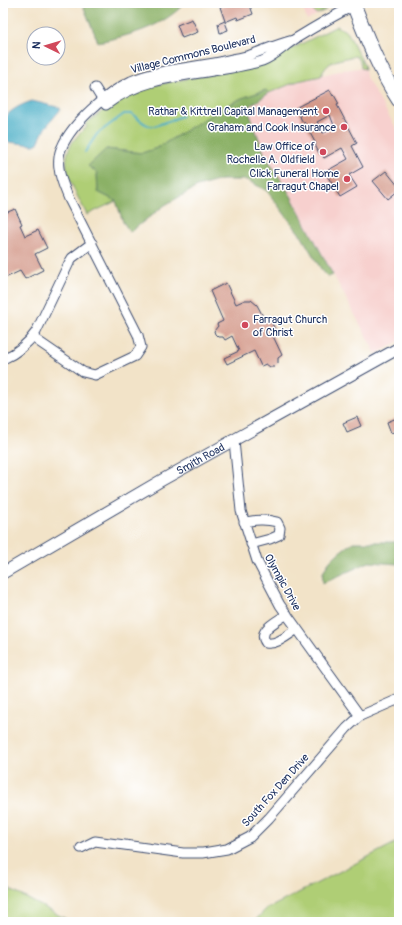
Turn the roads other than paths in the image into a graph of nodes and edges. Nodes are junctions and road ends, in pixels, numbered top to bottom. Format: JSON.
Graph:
{"nodes":[{"id":1,"x":356,"y":4,"type":"edge"},
{"id":2,"x":95,"y":88,"type":"dead end"},
{"id":3,"x":399,"y":100,"type":"edge"},
{"id":4,"x":104,"y":103,"type":"junction"},
{"id":5,"x":92,"y":243,"type":"junction"},
{"id":6,"x":32,"y":337,"type":"junction"},
{"id":7,"x":399,"y":348,"type":"edge"},
{"id":8,"x":3,"y":359,"type":"edge"},
{"id":9,"x":234,"y":441,"type":"junction"},
{"id":10,"x":244,"y":522,"type":"junction"},
{"id":11,"x":251,"y":544,"type":"junction"},
{"id":12,"x":3,"y":573,"type":"edge"},
{"id":13,"x":287,"y":614,"type":"junction"},
{"id":14,"x":297,"y":629,"type":"junction"},
{"id":15,"x":399,"y":699,"type":"edge"},
{"id":16,"x":360,"y":716,"type":"junction"},
{"id":17,"x":81,"y":848,"type":"dead end"}],
"edges":[{"from":1,"to":3,"type":"main road"},
{"from":1,"to":4,"type":"street","name":"Village Commons Boulevard"},
{"from":2,"to":4,"type":"street"},
{"from":4,"to":5,"type":"street","name":"Village Commons Boulevard"},
{"from":5,"to":6,"type":"street"},
{"from":5,"to":6,"type":"street","name":"Village Commons Boulevard"},
{"from":6,"to":8,"type":"street"},
{"from":7,"to":9,"type":"street","name":"Smith Road"},
{"from":9,"to":10,"type":"street","name":"Olympic Drive"},
{"from":9,"to":12,"type":"street","name":"Smith Road"},
{"from":10,"to":11,"type":"street","name":"Olympic Drive"},
{"from":10,"to":11,"type":"street"},
{"from":11,"to":13,"type":"street","name":"Olympic Drive"},
{"from":13,"to":14,"type":"street","name":"Olympic Drive"},
{"from":13,"to":14,"type":"street"},
{"from":14,"to":16,"type":"street","name":"Olympic Drive"},
{"from":15,"to":16,"type":"street","name":"South Fox Den Drive"},
{"from":16,"to":17,"type":"street","name":"South Fox Den Drive"}]}
